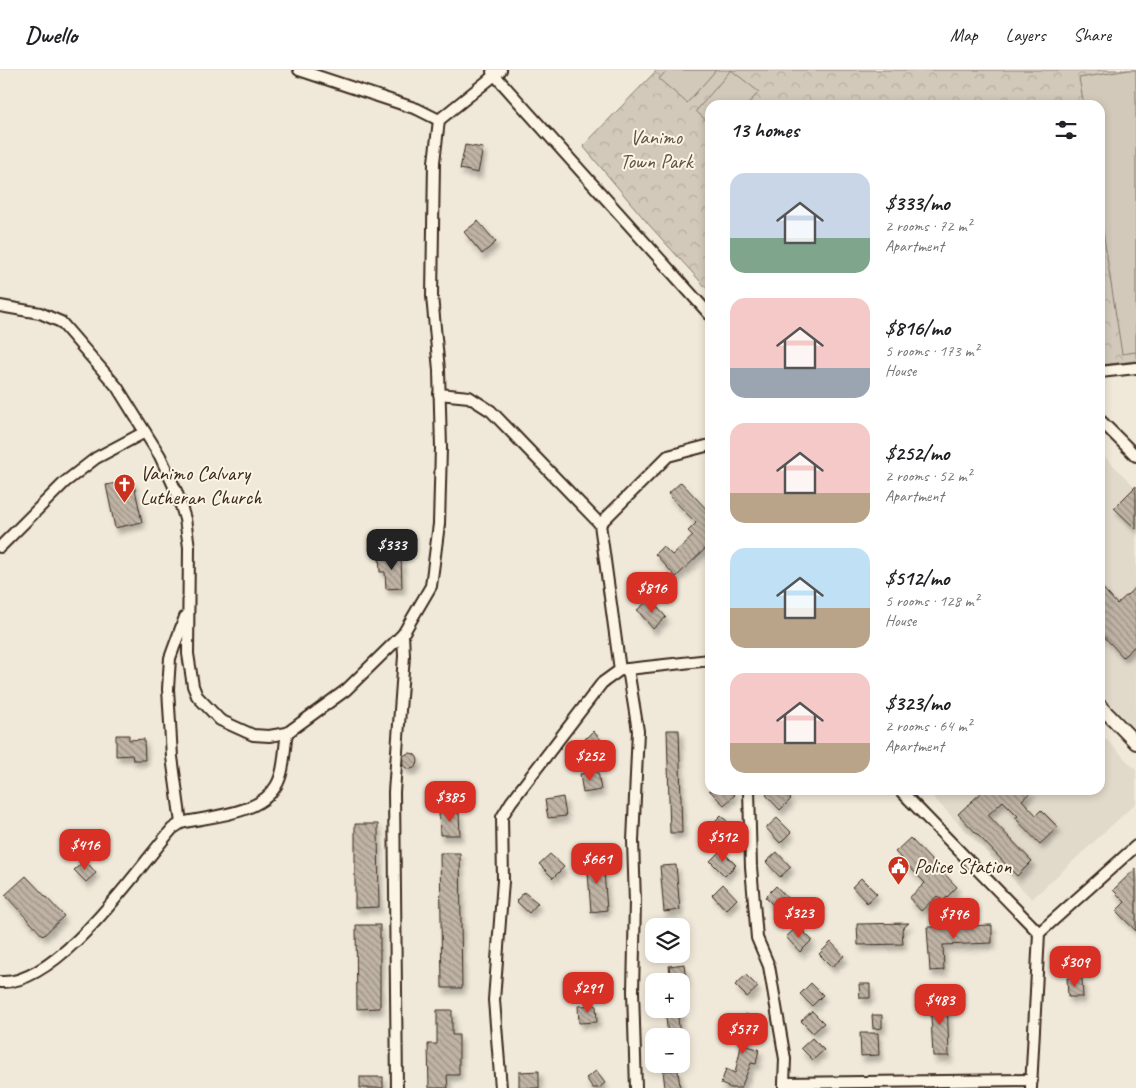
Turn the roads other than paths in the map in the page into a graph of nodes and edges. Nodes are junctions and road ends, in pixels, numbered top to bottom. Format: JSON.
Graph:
{"nodes":[{"id":1,"x":299,"y":70,"type":"edge"},
{"id":2,"x":496,"y":72,"type":"edge"},
{"id":3,"x":439,"y":120,"type":"junction"},
{"id":4,"x":0,"y":306,"type":"edge"},
{"id":5,"x":705,"y":309,"type":"edge"},
{"id":6,"x":1136,"y":368,"type":"edge"},
{"id":7,"x":1105,"y":371,"type":"edge"},
{"id":8,"x":440,"y":394,"type":"junction"},
{"id":9,"x":1105,"y":425,"type":"edge"},
{"id":10,"x":145,"y":432,"type":"junction"},
{"id":11,"x":705,"y":446,"type":"edge"},
{"id":12,"x":1136,"y":456,"type":"edge"},
{"id":13,"x":600,"y":524,"type":"junction"},
{"id":14,"x":0,"y":547,"type":"edge"},
{"id":15,"x":188,"y":612,"type":"junction"},
{"id":16,"x":403,"y":634,"type":"junction"},
{"id":17,"x":705,"y":661,"type":"edge"},
{"id":18,"x":624,"y":670,"type":"junction"},
{"id":19,"x":1105,"y":711,"type":"edge"},
{"id":20,"x":287,"y":733,"type":"junction"},
{"id":21,"x":1136,"y":744,"type":"edge"},
{"id":22,"x":749,"y":795,"type":"edge"},
{"id":23,"x":905,"y":795,"type":"edge"},
{"id":24,"x":181,"y":823,"type":"junction"},
{"id":25,"x":1136,"y":846,"type":"edge"},
{"id":26,"x":1039,"y":933,"type":"junction"},
{"id":27,"x":0,"y":982,"type":"edge"},
{"id":28,"x":1032,"y":1084,"type":"edge"},
{"id":29,"x":784,"y":1085,"type":"edge"},
{"id":30,"x":397,"y":1088,"type":"edge"},
{"id":31,"x":501,"y":1088,"type":"edge"},
{"id":32,"x":636,"y":1088,"type":"edge"}],
"edges":[{"from":1,"to":3,"type":"street"},
{"from":2,"to":3,"type":"street"},
{"from":2,"to":5,"type":"street"},
{"from":3,"to":8,"type":"street"},
{"from":4,"to":10,"type":"street"},
{"from":6,"to":7,"type":"street"},
{"from":8,"to":13,"type":"street"},
{"from":8,"to":16,"type":"street"},
{"from":9,"to":12,"type":"street"},
{"from":10,"to":14,"type":"street"},
{"from":10,"to":15,"type":"street"},
{"from":11,"to":13,"type":"street"},
{"from":13,"to":18,"type":"street"},
{"from":15,"to":20,"type":"street"},
{"from":15,"to":24,"type":"street"},
{"from":16,"to":20,"type":"street"},
{"from":16,"to":30,"type":"street"},
{"from":17,"to":18,"type":"street"},
{"from":18,"to":31,"type":"street"},
{"from":18,"to":32,"type":"street"},
{"from":19,"to":21,"type":"street"},
{"from":20,"to":24,"type":"street"},
{"from":22,"to":29,"type":"street"},
{"from":23,"to":26,"type":"street"},
{"from":24,"to":27,"type":"street"},
{"from":25,"to":26,"type":"street"},
{"from":26,"to":28,"type":"street"},
{"from":28,"to":29,"type":"street"}]}
